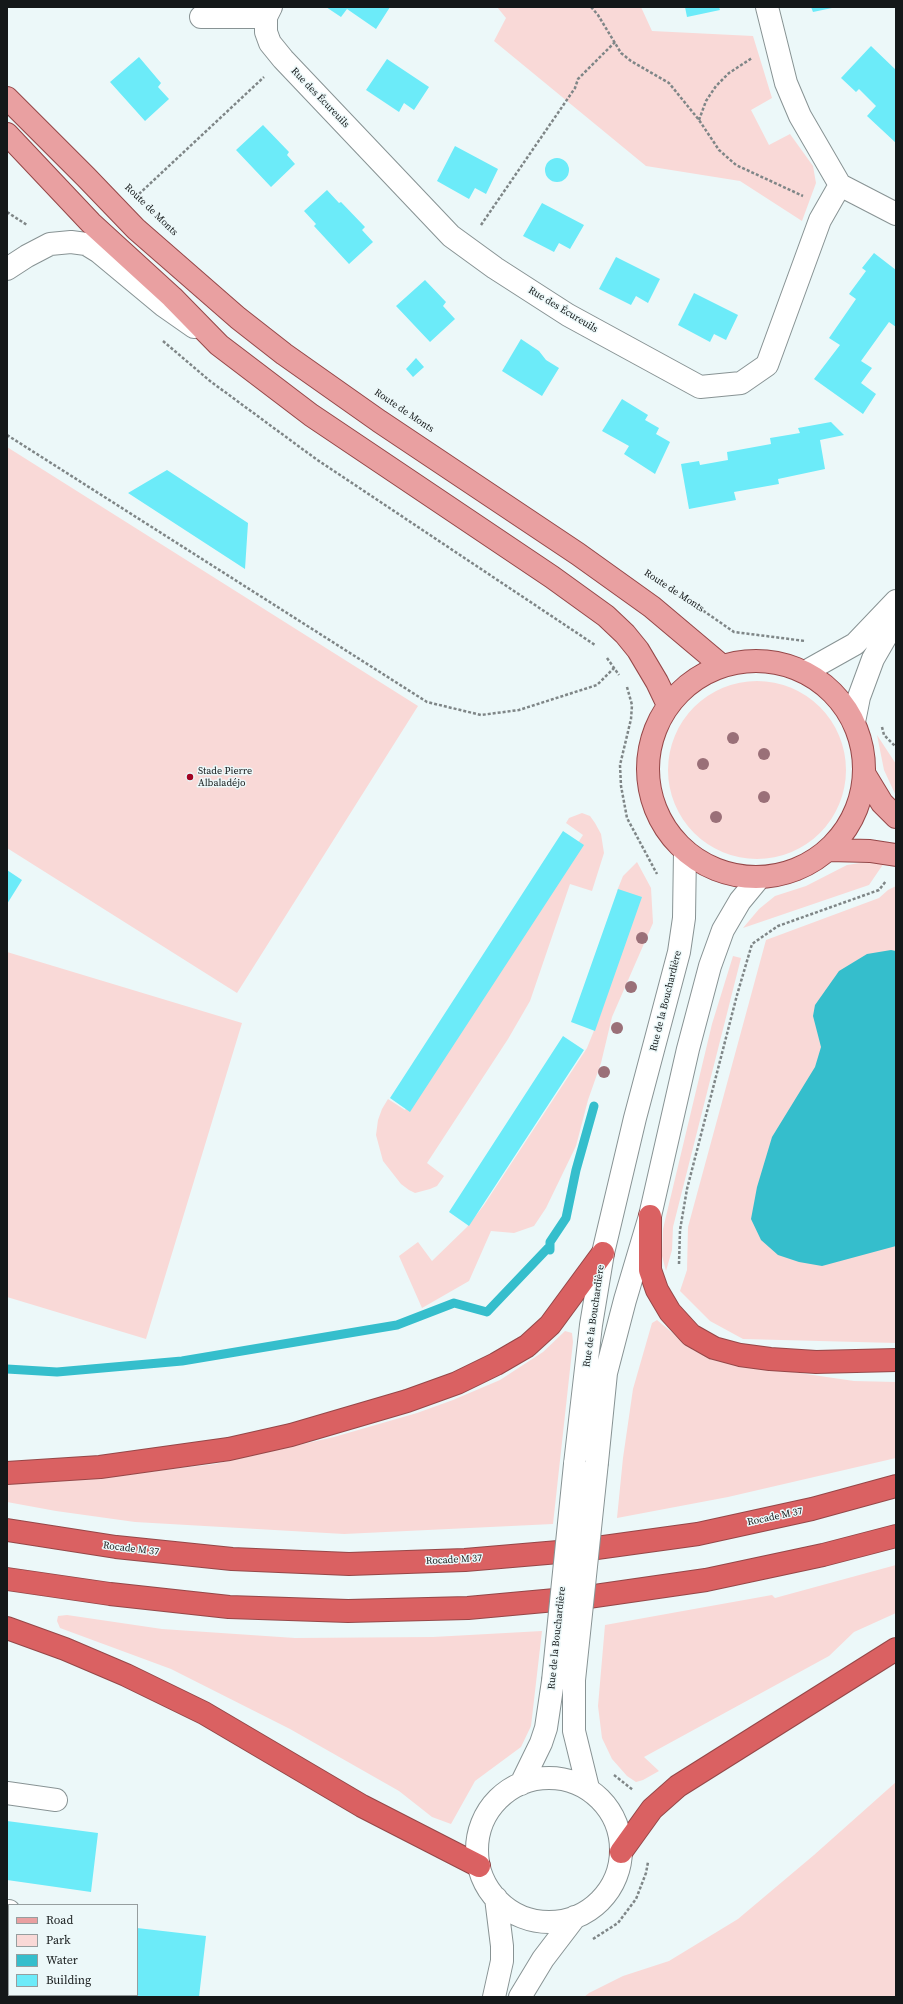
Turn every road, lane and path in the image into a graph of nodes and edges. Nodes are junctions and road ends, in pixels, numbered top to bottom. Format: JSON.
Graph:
{"nodes":[{"id":1,"x":591,"y":7,"type":"edge"},
{"id":2,"x":767,"y":7,"type":"edge"},
{"id":3,"x":268,"y":12,"type":"edge"},
{"id":4,"x":201,"y":17,"type":"dead end"},
{"id":5,"x":615,"y":42,"type":"junction"},
{"id":6,"x":776,"y":47,"type":"junction"},
{"id":7,"x":283,"y":59,"type":"junction"},
{"id":8,"x":7,"y":98,"type":"edge"},
{"id":9,"x":699,"y":120,"type":"junction"},
{"id":10,"x":7,"y":134,"type":"edge"},
{"id":11,"x":840,"y":185,"type":"junction"},
{"id":12,"x":136,"y":197,"type":"dead end"},
{"id":13,"x":827,"y":208,"type":"junction"},
{"id":14,"x":7,"y":212,"type":"edge"},
{"id":15,"x":896,"y":214,"type":"edge"},
{"id":16,"x":50,"y":244,"type":"junction"},
{"id":17,"x":466,"y":247,"type":"junction"},
{"id":18,"x":7,"y":269,"type":"edge"},
{"id":19,"x":157,"y":335,"type":"dead end"},
{"id":20,"x":219,"y":345,"type":"junction"},
{"id":21,"x":7,"y":435,"type":"edge"},
{"id":22,"x":896,"y":601,"type":"edge"},
{"id":23,"x":691,"y":603,"type":"dead end"},
{"id":24,"x":896,"y":619,"type":"edge"},
{"id":25,"x":812,"y":639,"type":"dead end"},
{"id":26,"x":601,"y":649,"type":"dead end"},
{"id":27,"x":605,"y":656,"type":"dead end"},
{"id":28,"x":722,"y":666,"type":"junction"},
{"id":29,"x":614,"y":668,"type":"junction"},
{"id":30,"x":805,"y":672,"type":"junction"},
{"id":31,"x":622,"y":679,"type":"dead end"},
{"id":32,"x":626,"y":685,"type":"dead end"},
{"id":33,"x":668,"y":705,"type":"junction"},
{"id":34,"x":854,"y":722,"type":"junction"},
{"id":35,"x":864,"y":775,"type":"junction"},
{"id":36,"x":896,"y":817,"type":"edge"},
{"id":37,"x":829,"y":850,"type":"junction"},
{"id":38,"x":685,"y":851,"type":"junction"},
{"id":39,"x":896,"y":855,"type":"edge"},
{"id":40,"x":759,"y":878,"type":"junction"},
{"id":41,"x":889,"y":878,"type":"dead end"},
{"id":42,"x":659,"y":879,"type":"dead end"},
{"id":43,"x":650,"y":1216,"type":"junction"},
{"id":44,"x":603,"y":1254,"type":"junction"},
{"id":45,"x":657,"y":1290,"type":"junction"},
{"id":46,"x":896,"y":1360,"type":"edge"},
{"id":47,"x":7,"y":1473,"type":"edge"},
{"id":48,"x":896,"y":1486,"type":"edge"},
{"id":49,"x":7,"y":1530,"type":"edge"},
{"id":50,"x":896,"y":1536,"type":"edge"},
{"id":51,"x":7,"y":1579,"type":"edge"},
{"id":52,"x":7,"y":1628,"type":"edge"},
{"id":53,"x":896,"y":1649,"type":"edge"},
{"id":54,"x":563,"y":1681,"type":"junction"},
{"id":55,"x":521,"y":1784,"type":"junction"},
{"id":56,"x":588,"y":1788,"type":"junction"},
{"id":57,"x":7,"y":1793,"type":"edge"},
{"id":58,"x":56,"y":1800,"type":"dead end"},
{"id":59,"x":621,"y":1852,"type":"junction"},
{"id":60,"x":479,"y":1866,"type":"junction"},
{"id":61,"x":496,"y":1898,"type":"junction"},
{"id":62,"x":575,"y":1917,"type":"junction"},
{"id":63,"x":494,"y":1997,"type":"edge"},
{"id":64,"x":520,"y":1997,"type":"edge"}],
"edges":[{"from":1,"to":5,"type":"path"},
{"from":2,"to":6,"type":"street"},
{"from":3,"to":4,"type":"street","name":"Rue des Écureuils"},
{"from":3,"to":7,"type":"street","name":"Rue des Écureuils"},
{"from":5,"to":9,"type":"path"},
{"from":5,"to":17,"type":"path"},
{"from":6,"to":9,"type":"path"},
{"from":6,"to":11,"type":"street"},
{"from":7,"to":12,"type":"path"},
{"from":7,"to":17,"type":"street","name":"Rue des Écureuils"},
{"from":8,"to":28,"type":"main road"},
{"from":9,"to":13,"type":"path"},
{"from":10,"to":20,"type":"main road"},
{"from":11,"to":13,"type":"street","name":"Rue des Écureuils"},
{"from":11,"to":15,"type":"street"},
{"from":13,"to":17,"type":"street","name":"Rue des Écureuils"},
{"from":14,"to":16,"type":"path"},
{"from":16,"to":18,"type":"street"},
{"from":16,"to":20,"type":"street"},
{"from":19,"to":26,"type":"path"},
{"from":20,"to":33,"type":"main road"},
{"from":21,"to":29,"type":"path"},
{"from":22,"to":30,"type":"street"},
{"from":23,"to":25,"type":"path","name":"Route de Monts"},
{"from":24,"to":34,"type":"street"},
{"from":27,"to":29,"type":"path"},
{"from":28,"to":30,"type":"main road"},
{"from":28,"to":33,"type":"main road"},
{"from":29,"to":31,"type":"path"},
{"from":30,"to":34,"type":"main road"},
{"from":32,"to":42,"type":"path"},
{"from":33,"to":38,"type":"main road"},
{"from":34,"to":35,"type":"main road"},
{"from":35,"to":36,"type":"main road"},
{"from":35,"to":37,"type":"main road"},
{"from":37,"to":39,"type":"main road"},
{"from":37,"to":40,"type":"main road"},
{"from":38,"to":40,"type":"main road"},
{"from":38,"to":44,"type":"street","name":"Rue de la Bouchardière"},
{"from":40,"to":43,"type":"street","name":"Rue de la Bouchardière"},
{"from":41,"to":45,"type":"path"},
{"from":43,"to":45,"type":"highway"},
{"from":43,"to":54,"type":"street","name":"Rue de la Bouchardière","bridge":true},
{"from":44,"to":47,"type":"highway"},
{"from":44,"to":54,"type":"street","name":"Rue de la Bouchardière","bridge":true},
{"from":45,"to":46,"type":"highway"},
{"from":48,"to":49,"type":"highway","name":"Rocade M 37"},
{"from":50,"to":51,"type":"highway"},
{"from":52,"to":60,"type":"highway"},
{"from":53,"to":59,"type":"highway"},
{"from":54,"to":55,"type":"street","name":"Rue de la Bouchardière"},
{"from":54,"to":56,"type":"street","name":"Rue de la Bouchardière"},
{"from":55,"to":56,"type":"street"},
{"from":55,"to":60,"type":"street"},
{"from":56,"to":59,"type":"street"},
{"from":57,"to":58,"type":"street"},
{"from":59,"to":62,"type":"street"},
{"from":60,"to":61,"type":"street"},
{"from":61,"to":62,"type":"street"},
{"from":61,"to":63,"type":"street"},
{"from":62,"to":64,"type":"street"}]}
